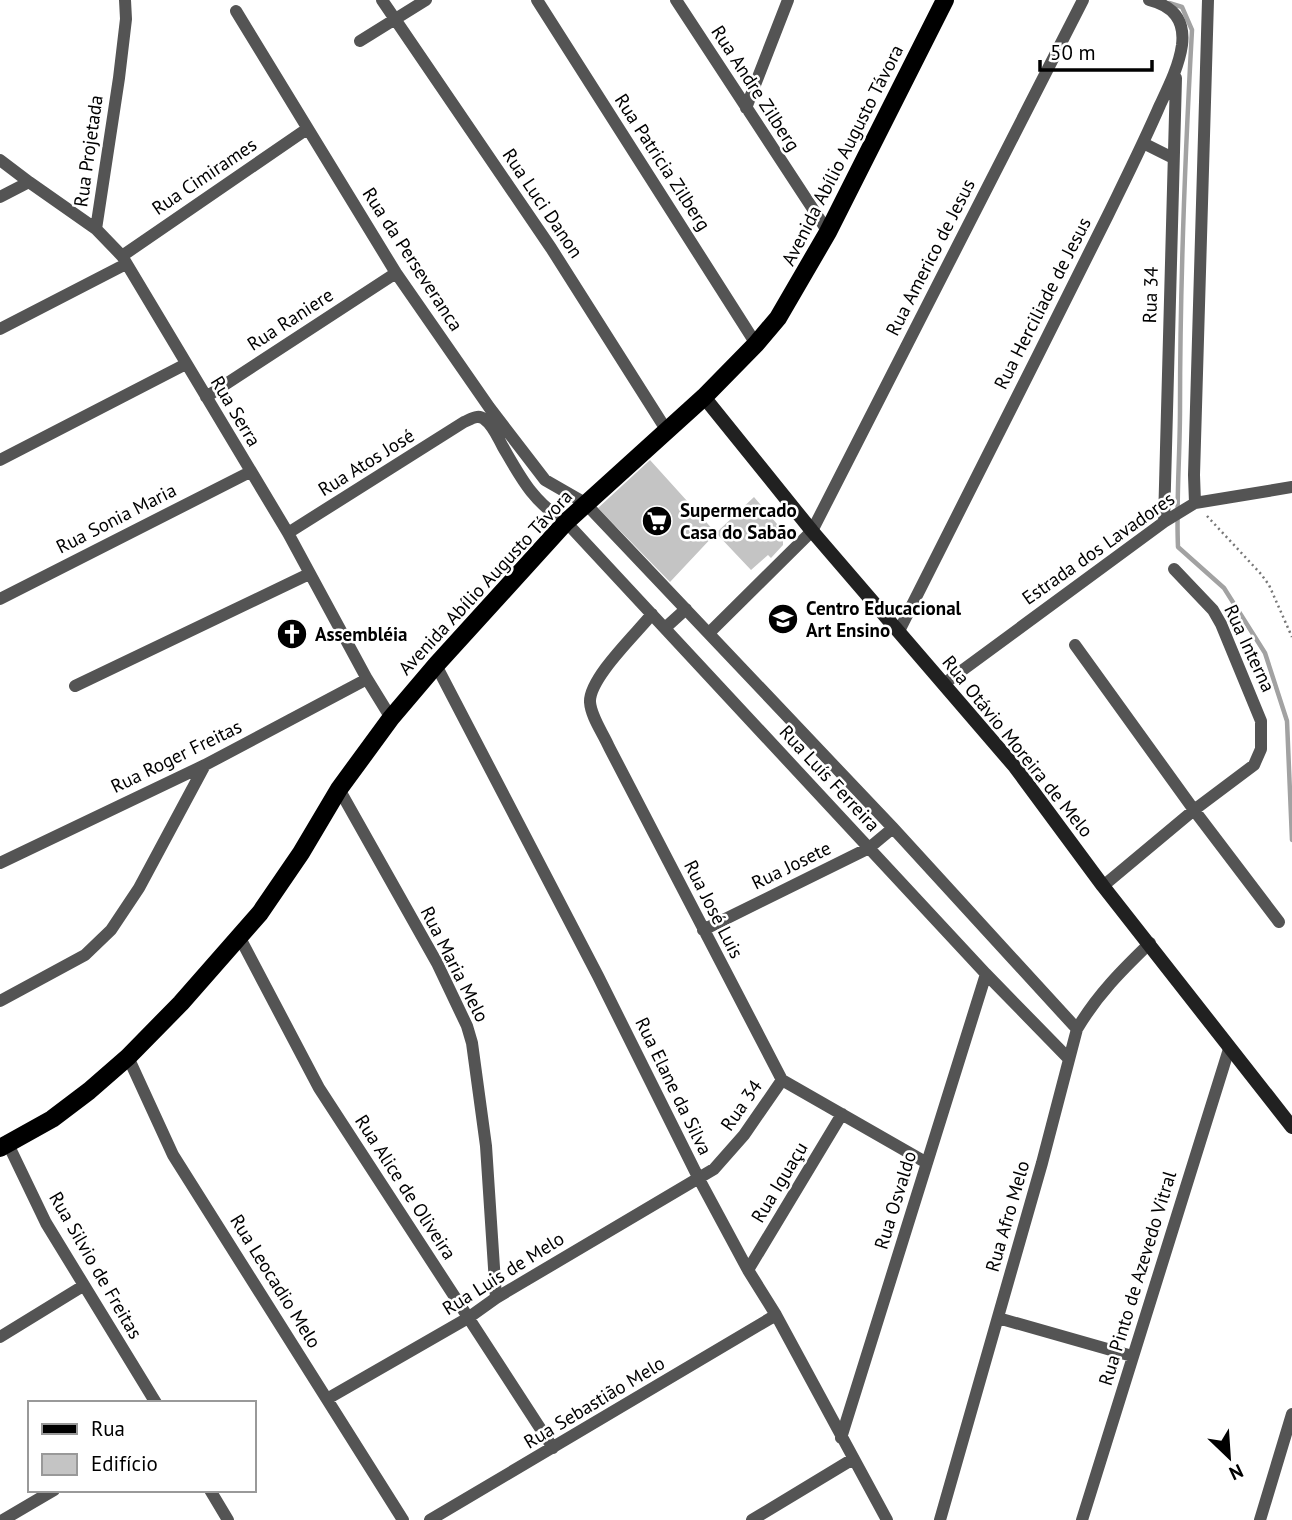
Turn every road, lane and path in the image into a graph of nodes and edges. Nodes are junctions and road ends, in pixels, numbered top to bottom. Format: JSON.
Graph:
{"nodes":[{"id":1,"x":125,"y":0,"type":"edge"},
{"id":2,"x":382,"y":0,"type":"edge"},
{"id":3,"x":426,"y":0,"type":"edge"},
{"id":4,"x":537,"y":0,"type":"edge"},
{"id":5,"x":676,"y":0,"type":"edge"},
{"id":6,"x":788,"y":0,"type":"edge"},
{"id":7,"x":945,"y":0,"type":"edge"},
{"id":8,"x":1083,"y":0,"type":"edge"},
{"id":9,"x":1149,"y":0,"type":"edge"},
{"id":10,"x":1208,"y":0,"type":"edge"},
{"id":11,"x":236,"y":10,"type":"dead end"},
{"id":12,"x":393,"y":19,"type":"junction"},
{"id":13,"x":360,"y":41,"type":"dead end"},
{"id":14,"x":1176,"y":70,"type":"junction"},
{"id":15,"x":746,"y":108,"type":"junction"},
{"id":16,"x":307,"y":129,"type":"junction"},
{"id":17,"x":1143,"y":143,"type":"junction"},
{"id":18,"x":1173,"y":159,"type":"junction"},
{"id":19,"x":0,"y":160,"type":"edge"},
{"id":20,"x":29,"y":182,"type":"junction"},
{"id":21,"x":0,"y":197,"type":"edge"},
{"id":22,"x":96,"y":229,"type":"junction"},
{"id":23,"x":828,"y":232,"type":"junction"},
{"id":24,"x":124,"y":260,"type":"junction"},
{"id":25,"x":396,"y":273,"type":"junction"},
{"id":26,"x":0,"y":328,"type":"edge"},
{"id":27,"x":756,"y":344,"type":"junction"},
{"id":28,"x":186,"y":364,"type":"junction"},
{"id":29,"x":206,"y":397,"type":"junction"},
{"id":30,"x":704,"y":397,"type":"junction"},
{"id":31,"x":464,"y":422,"type":"joint"},
{"id":32,"x":667,"y":431,"type":"junction"},
{"id":33,"x":0,"y":460,"type":"edge"},
{"id":34,"x":250,"y":472,"type":"junction"},
{"id":35,"x":1292,"y":487,"type":"edge"},
{"id":36,"x":585,"y":503,"type":"junction"},
{"id":37,"x":1192,"y":505,"type":"junction"},
{"id":38,"x":1168,"y":519,"type":"junction"},
{"id":39,"x":566,"y":522,"type":"junction"},
{"id":40,"x":812,"y":531,"type":"junction"},
{"id":41,"x":288,"y":533,"type":"junction"},
{"id":42,"x":1174,"y":569,"type":"dead end"},
{"id":43,"x":309,"y":574,"type":"junction"},
{"id":44,"x":0,"y":599,"type":"edge"},
{"id":45,"x":686,"y":609,"type":"junction"},
{"id":46,"x":652,"y":614,"type":"junction"},
{"id":47,"x":666,"y":628,"type":"junction"},
{"id":48,"x":899,"y":631,"type":"junction"},
{"id":49,"x":709,"y":633,"type":"junction"},
{"id":50,"x":1292,"y":637,"type":"edge"},
{"id":51,"x":1075,"y":645,"type":"dead end"},
{"id":52,"x":436,"y":665,"type":"junction"},
{"id":53,"x":367,"y":679,"type":"junction"},
{"id":54,"x":945,"y":683,"type":"junction"},
{"id":55,"x":75,"y":686,"type":"dead end"},
{"id":56,"x":391,"y":718,"type":"junction"},
{"id":57,"x":205,"y":765,"type":"junction"},
{"id":58,"x":339,"y":789,"type":"junction"},
{"id":59,"x":1194,"y":810,"type":"junction"},
{"id":60,"x":893,"y":828,"type":"junction"},
{"id":61,"x":869,"y":848,"type":"junction"},
{"id":62,"x":0,"y":863,"type":"edge"},
{"id":63,"x":1103,"y":886,"type":"junction"},
{"id":64,"x":1279,"y":922,"type":"dead end"},
{"id":65,"x":703,"y":930,"type":"junction"},
{"id":66,"x":240,"y":938,"type":"junction"},
{"id":67,"x":1150,"y":943,"type":"junction"},
{"id":68,"x":986,"y":974,"type":"junction"},
{"id":69,"x":0,"y":1001,"type":"edge"},
{"id":70,"x":1077,"y":1029,"type":"junction"},
{"id":71,"x":1229,"y":1049,"type":"junction"},
{"id":72,"x":128,"y":1057,"type":"junction"},
{"id":73,"x":1069,"y":1058,"type":"junction"},
{"id":74,"x":782,"y":1080,"type":"junction"},
{"id":75,"x":842,"y":1114,"type":"junction"},
{"id":76,"x":1292,"y":1127,"type":"edge"},
{"id":77,"x":4,"y":1146,"type":"edge"},
{"id":78,"x":927,"y":1163,"type":"junction"},
{"id":79,"x":699,"y":1179,"type":"junction"},
{"id":80,"x":748,"y":1270,"type":"junction"},
{"id":81,"x":83,"y":1286,"type":"junction"},
{"id":82,"x":496,"y":1298,"type":"junction"},
{"id":83,"x":776,"y":1315,"type":"junction"},
{"id":84,"x":468,"y":1318,"type":"junction"},
{"id":85,"x":999,"y":1318,"type":"junction"},
{"id":86,"x":0,"y":1338,"type":"edge"},
{"id":87,"x":1132,"y":1356,"type":"junction"},
{"id":88,"x":327,"y":1399,"type":"junction"},
{"id":89,"x":155,"y":1401,"type":"edge"},
{"id":90,"x":1292,"y":1414,"type":"edge"},
{"id":91,"x":841,"y":1438,"type":"junction"},
{"id":92,"x":554,"y":1448,"type":"junction"},
{"id":93,"x":853,"y":1459,"type":"junction"},
{"id":94,"x":51,"y":1492,"type":"edge"},
{"id":95,"x":211,"y":1492,"type":"edge"},
{"id":96,"x":3,"y":1520,"type":"edge"},
{"id":97,"x":228,"y":1520,"type":"edge"},
{"id":98,"x":403,"y":1520,"type":"edge"},
{"id":99,"x":430,"y":1520,"type":"edge"},
{"id":100,"x":752,"y":1520,"type":"edge"},
{"id":101,"x":887,"y":1520,"type":"edge"},
{"id":102,"x":940,"y":1520,"type":"edge"},
{"id":103,"x":1082,"y":1520,"type":"edge"},
{"id":104,"x":1259,"y":1520,"type":"edge"}],
"edges":[{"from":1,"to":22,"type":"street","name":"Rua Projetada"},
{"from":2,"to":12,"type":"street","name":"Rua Luci Danon"},
{"from":3,"to":12,"type":"street"},
{"from":4,"to":27,"type":"street","name":"Rua Patricia Zilberg"},
{"from":5,"to":15,"type":"street","name":"Rua Andre Zilberg"},
{"from":6,"to":15,"type":"street"},
{"from":7,"to":23,"type":"main road","name":"Avenida Abílio Augusto Távora"},
{"from":8,"to":40,"type":"street","name":"Rua Americo de Jesus"},
{"from":9,"to":14,"type":"street","name":"Rua Herciliade de Jesus"},
{"from":10,"to":37,"type":"street"},
{"from":11,"to":16,"type":"street","name":"Rua da Perseveranca"},
{"from":12,"to":13,"type":"street"},
{"from":12,"to":32,"type":"street","name":"Rua Luci Danon"},
{"from":14,"to":17,"type":"street","name":"Rua Herciliade de Jesus"},
{"from":14,"to":18,"type":"street","name":"Rua 34"},
{"from":15,"to":23,"type":"street","name":"Rua Andre Zilberg"},
{"from":16,"to":24,"type":"street","name":"Rua Cimirames"},
{"from":16,"to":25,"type":"street","name":"Rua da Perseveranca"},
{"from":17,"to":18,"type":"street"},
{"from":17,"to":48,"type":"street","name":"Rua Herciliade de Jesus"},
{"from":18,"to":38,"type":"street","name":"Rua 34"},
{"from":19,"to":20,"type":"street","name":"Rua Serra"},
{"from":20,"to":21,"type":"street"},
{"from":20,"to":22,"type":"street","name":"Rua Serra"},
{"from":22,"to":24,"type":"street","name":"Rua Serra"},
{"from":23,"to":27,"type":"main road","name":"Avenida Abílio Augusto Távora"},
{"from":24,"to":26,"type":"street","name":"Rua Cimirames"},
{"from":24,"to":28,"type":"street","name":"Rua Serra"},
{"from":25,"to":29,"type":"street","name":"Rua Raniere"},
{"from":25,"to":36,"type":"street","name":"Rua da Perseveranca"},
{"from":27,"to":30,"type":"main road","name":"Avenida Abílio Augusto Távora"},
{"from":28,"to":29,"type":"street","name":"Rua Serra"},
{"from":28,"to":33,"type":"street"},
{"from":29,"to":34,"type":"street","name":"Rua Serra"},
{"from":30,"to":32,"type":"main road","name":"Avenida Abílio Augusto Távora"},
{"from":30,"to":40,"type":"street","name":"Rua Otávio Moreira de Melo"},
{"from":31,"to":39,"type":"street","name":"Rua Luís Ferreira"},
{"from":31,"to":41,"type":"street","name":"Rua Atos José"},
{"from":32,"to":36,"type":"main road","name":"Avenida Abílio Augusto Távora"},
{"from":34,"to":41,"type":"street","name":"Rua Serra"},
{"from":34,"to":44,"type":"street","name":"Rua Sonia Maria"},
{"from":35,"to":37,"type":"street","name":"Estrada dos Lavadores"},
{"from":36,"to":39,"type":"main road","name":"Avenida Abílio Augusto Távora"},
{"from":36,"to":45,"type":"street","name":"Rua Luís Ferreira"},
{"from":37,"to":38,"type":"street","name":"Estrada dos Lavadores"},
{"from":37,"to":50,"type":"path"},
{"from":38,"to":54,"type":"street","name":"Estrada dos Lavadores"},
{"from":39,"to":46,"type":"street","name":"Rua Luís Ferreira"},
{"from":39,"to":52,"type":"main road","name":"Avenida Abílio Augusto Távora"},
{"from":40,"to":48,"type":"street","name":"Rua Otávio Moreira de Melo"},
{"from":40,"to":49,"type":"street","name":"Rua Americo de Jesus"},
{"from":41,"to":43,"type":"street","name":"Rua Serra"},
{"from":42,"to":59,"type":"street","name":"Rua Interna"},
{"from":43,"to":53,"type":"street","name":"Rua Serra"},
{"from":43,"to":55,"type":"street"},
{"from":45,"to":47,"type":"street"},
{"from":45,"to":49,"type":"street","name":"Rua Luís Ferreira"},
{"from":46,"to":47,"type":"street","name":"Rua Luís Ferreira"},
{"from":46,"to":65,"type":"street","name":"Rua José Luis"},
{"from":47,"to":61,"type":"street","name":"Rua Luís Ferreira"},
{"from":48,"to":54,"type":"street","name":"Rua Otávio Moreira de Melo"},
{"from":49,"to":60,"type":"street","name":"Rua Luís Ferreira"},
{"from":51,"to":59,"type":"street"},
{"from":52,"to":56,"type":"main road","name":"Avenida Abílio Augusto Távora"},
{"from":52,"to":79,"type":"street","name":"Rua Elane da Silva"},
{"from":53,"to":56,"type":"street","name":"Rua Serra"},
{"from":53,"to":57,"type":"street","name":"Rua Roger Freitas"},
{"from":54,"to":63,"type":"street","name":"Rua Otávio Moreira de Melo"},
{"from":56,"to":58,"type":"main road","name":"Avenida Abílio Augusto Távora"},
{"from":57,"to":62,"type":"street","name":"Rua Roger Freitas"},
{"from":57,"to":69,"type":"street"},
{"from":58,"to":66,"type":"main road","name":"Avenida Abílio Augusto Távora"},
{"from":58,"to":82,"type":"street","name":"Rua Maria Melo"},
{"from":59,"to":63,"type":"street","name":"Rua Interna"},
{"from":59,"to":64,"type":"street"},
{"from":60,"to":61,"type":"street","name":"Rua Josete"},
{"from":60,"to":70,"type":"street","name":"Rua Luís Ferreira"},
{"from":61,"to":65,"type":"street","name":"Rua Josete"},
{"from":61,"to":68,"type":"street","name":"Rua Luís Ferreira"},
{"from":63,"to":67,"type":"street","name":"Rua Otávio Moreira de Melo"},
{"from":65,"to":74,"type":"street","name":"Rua José Luis"},
{"from":66,"to":72,"type":"main road","name":"Avenida Abílio Augusto Távora"},
{"from":66,"to":84,"type":"street","name":"Rua Alice de Oliveira"},
{"from":67,"to":70,"type":"street","name":"Rua Afro Melo"},
{"from":67,"to":71,"type":"street","name":"Rua Otávio Moreira de Melo"},
{"from":68,"to":73,"type":"street","name":"Rua Luís Ferreira"},
{"from":68,"to":78,"type":"street","name":"Rua Osvaldo"},
{"from":70,"to":73,"type":"street","name":"Rua Afro Melo"},
{"from":71,"to":76,"type":"street","name":"Rua Otávio Moreira de Melo"},
{"from":71,"to":87,"type":"street","name":"Rua Pinto de Azevedo Vitral"},
{"from":72,"to":77,"type":"main road","name":"Avenida Abílio Augusto Távora"},
{"from":72,"to":88,"type":"street","name":"Rua Leocadio Melo"},
{"from":73,"to":85,"type":"street","name":"Rua Afro Melo"},
{"from":74,"to":75,"type":"street"},
{"from":74,"to":79,"type":"street","name":"Rua 34"},
{"from":75,"to":78,"type":"street"},
{"from":75,"to":80,"type":"street","name":"Rua Iguaçu"},
{"from":77,"to":81,"type":"street","name":"Rua Silvio de Freitas"},
{"from":78,"to":91,"type":"street","name":"Rua Osvaldo"},
{"from":79,"to":80,"type":"street","name":"Rua Elane da Silva"},
{"from":79,"to":82,"type":"street","name":"Rua Luis de Melo"},
{"from":80,"to":83,"type":"street","name":"Rua Elane da Silva"},
{"from":81,"to":86,"type":"street"},
{"from":81,"to":89,"type":"street","name":"Rua Silvio de Freitas"},
{"from":82,"to":84,"type":"street","name":"Rua Luis de Melo"},
{"from":83,"to":91,"type":"street","name":"Rua Elane da Silva"},
{"from":83,"to":92,"type":"street","name":"Rua Sebastião Melo"},
{"from":84,"to":88,"type":"street","name":"Rua Luis de Melo"},
{"from":84,"to":92,"type":"street","name":"Rua Alice de Oliveira"},
{"from":85,"to":87,"type":"street"},
{"from":85,"to":102,"type":"street","name":"Rua Afro Melo"},
{"from":87,"to":103,"type":"street","name":"Rua Pinto de Azevedo Vitral"},
{"from":88,"to":98,"type":"street","name":"Rua Leocadio Melo"},
{"from":90,"to":104,"type":"street"},
{"from":91,"to":93,"type":"street","name":"Rua Elane da Silva"},
{"from":92,"to":99,"type":"street","name":"Rua Sebastião Melo"},
{"from":93,"to":100,"type":"street"},
{"from":93,"to":101,"type":"street","name":"Rua Elane da Silva"},
{"from":94,"to":96,"type":"street"},
{"from":95,"to":97,"type":"street"}]}
